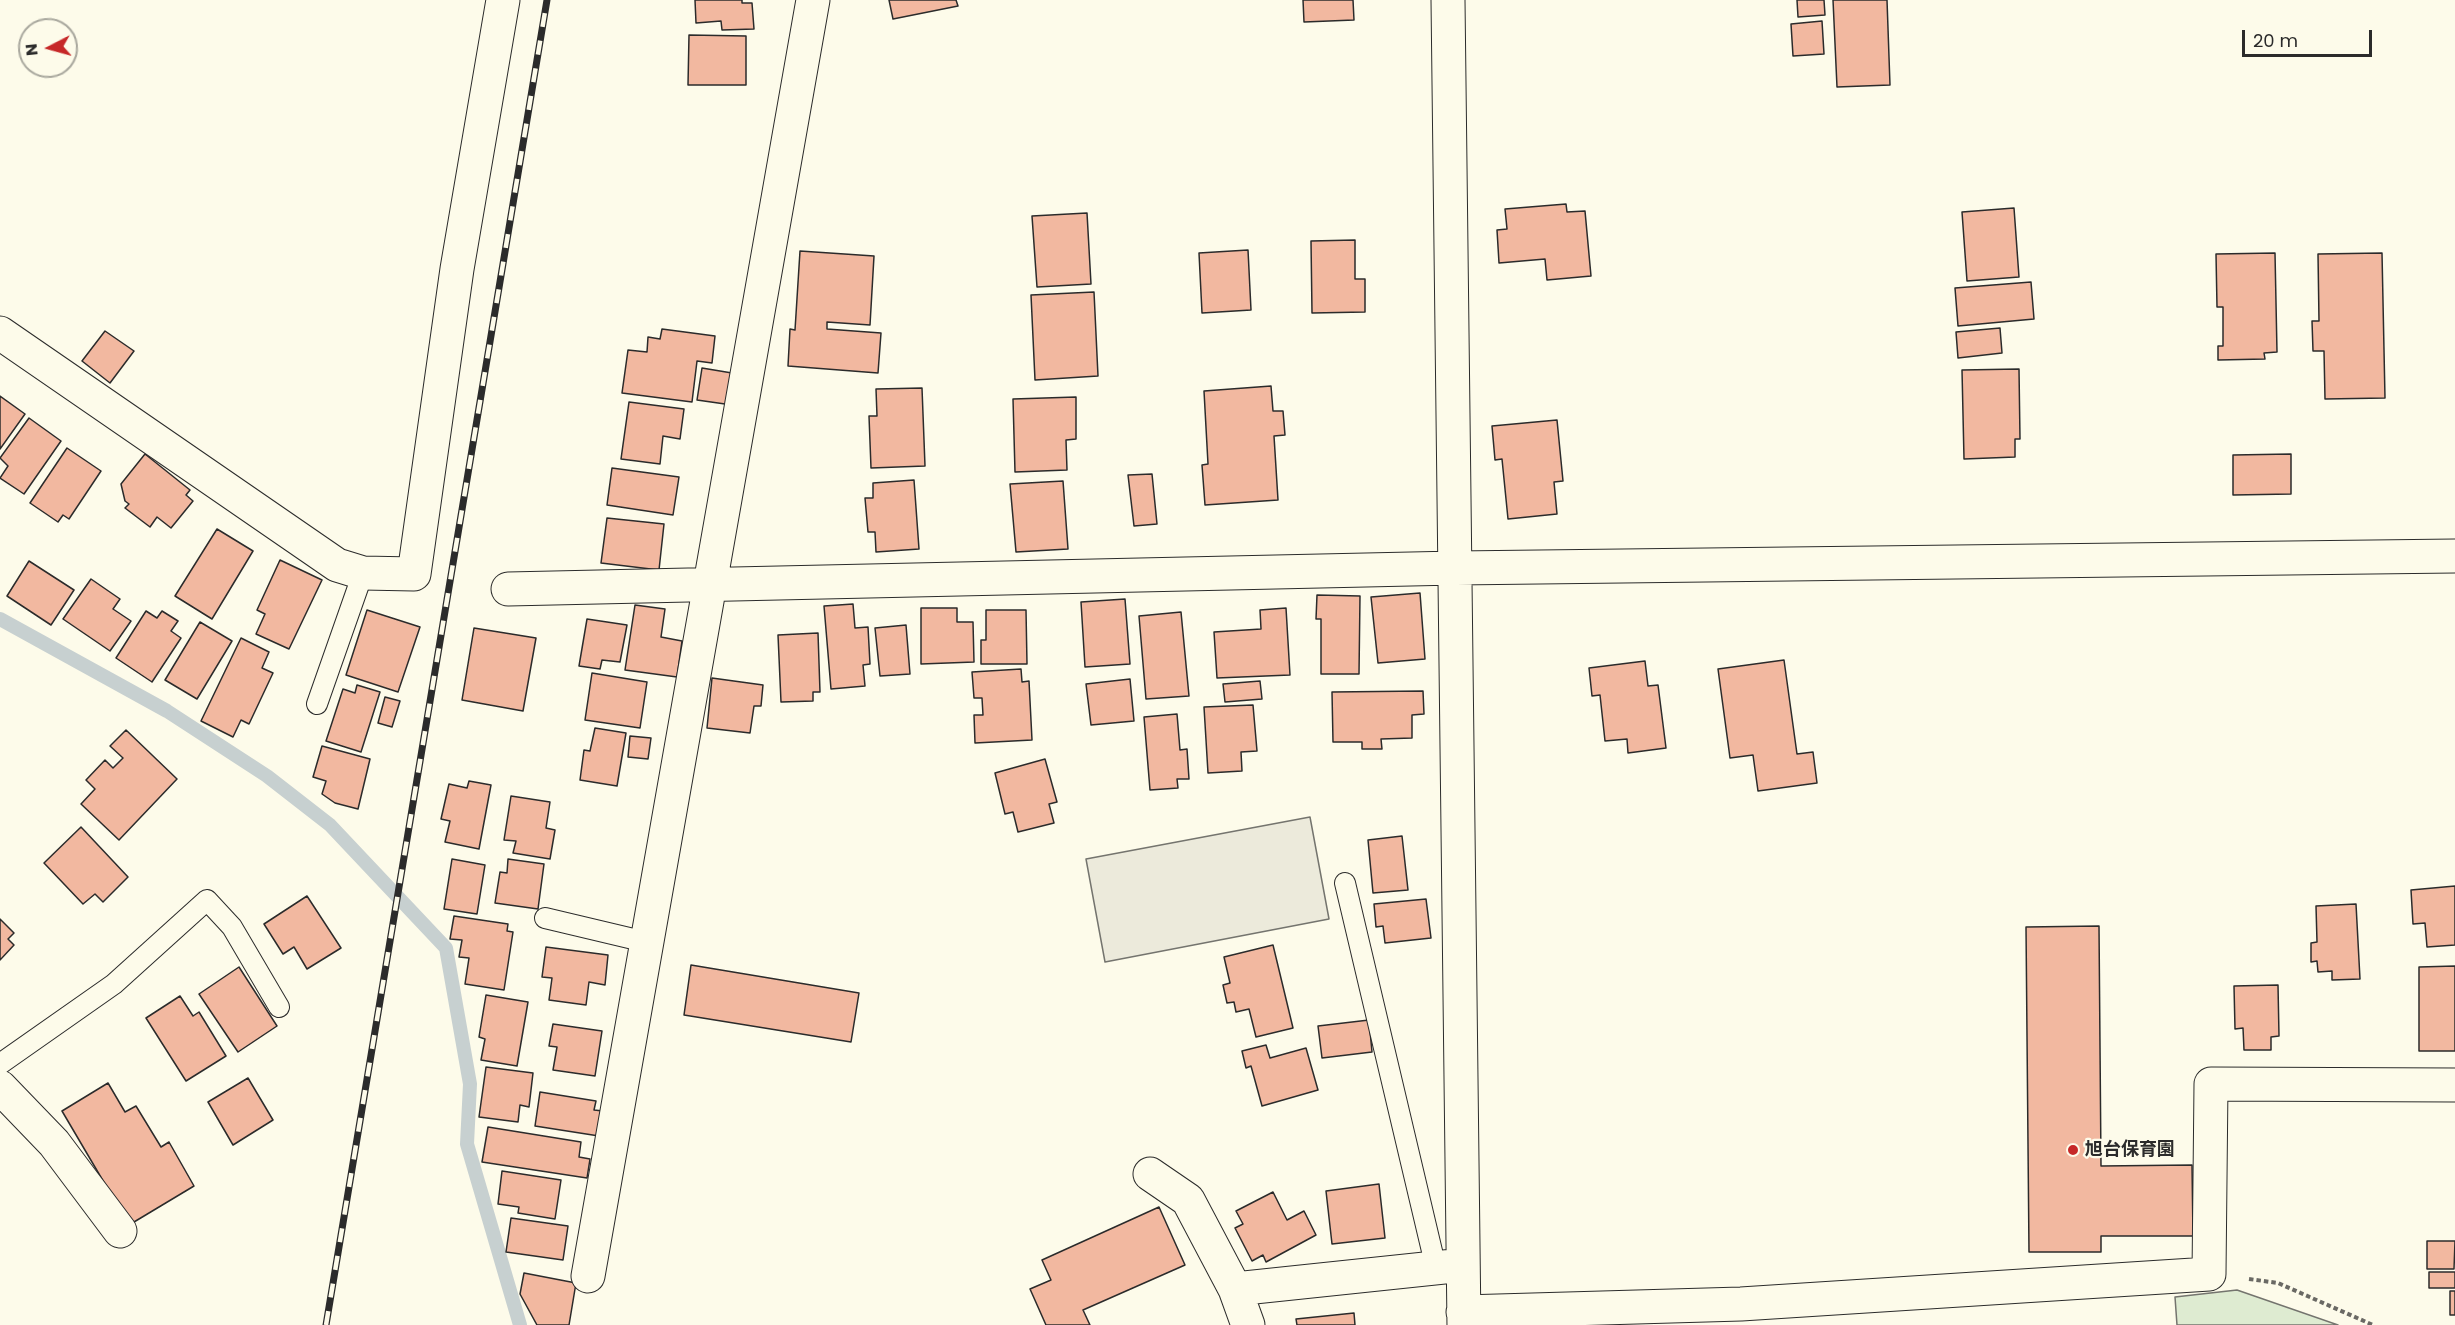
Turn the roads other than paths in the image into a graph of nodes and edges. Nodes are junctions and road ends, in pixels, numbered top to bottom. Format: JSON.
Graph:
{"nodes":[{"id":1,"x":503,"y":0,"type":"edge"},
{"id":2,"x":813,"y":0,"type":"edge"},
{"id":3,"x":1448,"y":0,"type":"edge"},
{"id":4,"x":0,"y":333,"type":"edge"},
{"id":5,"x":2455,"y":555,"type":"edge"},
{"id":6,"x":1456,"y":568,"type":"junction"},
{"id":7,"x":363,"y":573,"type":"junction"},
{"id":8,"x":709,"y":586,"type":"junction"},
{"id":9,"x":508,"y":589,"type":"dead end"},
{"id":10,"x":317,"y":704,"type":"dead end"},
{"id":11,"x":1345,"y":884,"type":"dead end"},
{"id":12,"x":545,"y":918,"type":"dead end"},
{"id":13,"x":646,"y":942,"type":"junction"},
{"id":14,"x":279,"y":1007,"type":"dead end"},
{"id":15,"x":0,"y":1064,"type":"edge"},
{"id":16,"x":2455,"y":1085,"type":"edge"},
{"id":17,"x":0,"y":1087,"type":"edge"},
{"id":18,"x":1150,"y":1174,"type":"dead end"},
{"id":19,"x":120,"y":1231,"type":"dead end"},
{"id":20,"x":1449,"y":1267,"type":"junction"},
{"id":21,"x":588,"y":1276,"type":"dead end"},
{"id":22,"x":1235,"y":1289,"type":"junction"},
{"id":23,"x":1463,"y":1319,"type":"edge"},
{"id":24,"x":1248,"y":1325,"type":"edge"}],
"edges":[{"from":1,"to":7,"type":"street"},
{"from":2,"to":8,"type":"street"},
{"from":3,"to":6,"type":"street"},
{"from":4,"to":7,"type":"street"},
{"from":5,"to":6,"type":"street"},
{"from":6,"to":8,"type":"street"},
{"from":6,"to":20,"type":"street"},
{"from":7,"to":10,"type":"lane"},
{"from":8,"to":9,"type":"street"},
{"from":8,"to":13,"type":"street"},
{"from":11,"to":20,"type":"lane"},
{"from":12,"to":13,"type":"lane"},
{"from":13,"to":21,"type":"street"},
{"from":14,"to":15,"type":"lane"},
{"from":16,"to":23,"type":"street"},
{"from":17,"to":19,"type":"street"},
{"from":18,"to":22,"type":"street"},
{"from":20,"to":22,"type":"street"},
{"from":20,"to":23,"type":"street"},
{"from":22,"to":24,"type":"street"}]}
